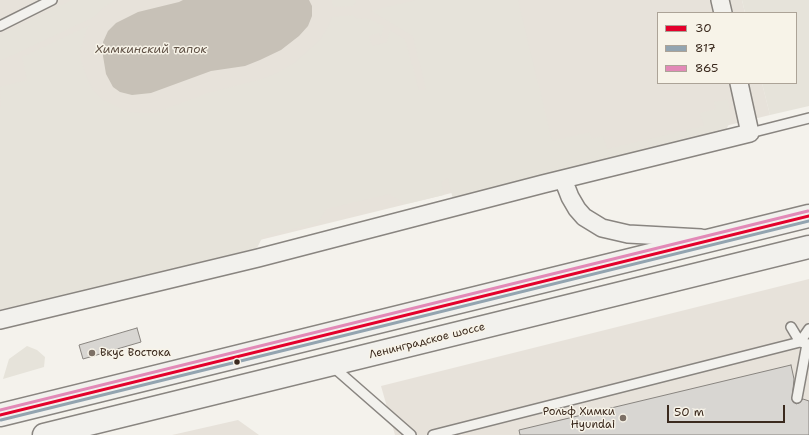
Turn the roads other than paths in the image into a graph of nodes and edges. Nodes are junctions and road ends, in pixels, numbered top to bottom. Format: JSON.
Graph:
{"nodes":[{"id":1,"x":52,"y":0,"type":"edge"},
{"id":2,"x":720,"y":0,"type":"edge"},
{"id":3,"x":723,"y":12,"type":"edge"},
{"id":4,"x":0,"y":26,"type":"edge"},
{"id":5,"x":739,"y":84,"type":"edge"},
{"id":6,"x":809,"y":118,"type":"edge"},
{"id":7,"x":750,"y":133,"type":"junction"},
{"id":8,"x":563,"y":179,"type":"junction"},
{"id":9,"x":809,"y":216,"type":"edge"},
{"id":10,"x":715,"y":239,"type":"junction"},
{"id":11,"x":809,"y":247,"type":"edge"},
{"id":12,"x":0,"y":320,"type":"edge"},
{"id":13,"x":791,"y":327,"type":"dead end"},
{"id":14,"x":809,"y":329,"type":"edge"},
{"id":15,"x":805,"y":344,"type":"edge"},
{"id":16,"x":330,"y":365,"type":"junction"},
{"id":17,"x":796,"y":398,"type":"dead end"},
{"id":18,"x":0,"y":415,"type":"edge"},
{"id":19,"x":44,"y":435,"type":"edge"},
{"id":20,"x":411,"y":435,"type":"edge"},
{"id":21,"x":434,"y":435,"type":"edge"}],
"edges":[{"from":1,"to":4,"type":"lane"},
{"from":2,"to":3,"type":"street"},
{"from":5,"to":7,"type":"street"},
{"from":6,"to":7,"type":"lane"},
{"from":7,"to":8,"type":"street"},
{"from":8,"to":10,"type":"street"},
{"from":8,"to":12,"type":"street"},
{"from":9,"to":10,"type":"highway"},
{"from":10,"to":18,"type":"highway"},
{"from":11,"to":16,"type":"highway","name":"Ленинградское шоссе"},
{"from":13,"to":15,"type":"lane"},
{"from":14,"to":15,"type":"lane"},
{"from":15,"to":17,"type":"lane"},
{"from":15,"to":21,"type":"lane"},
{"from":16,"to":19,"type":"highway","name":"Ленинградское шоссе"},
{"from":16,"to":20,"type":"lane"}]}
